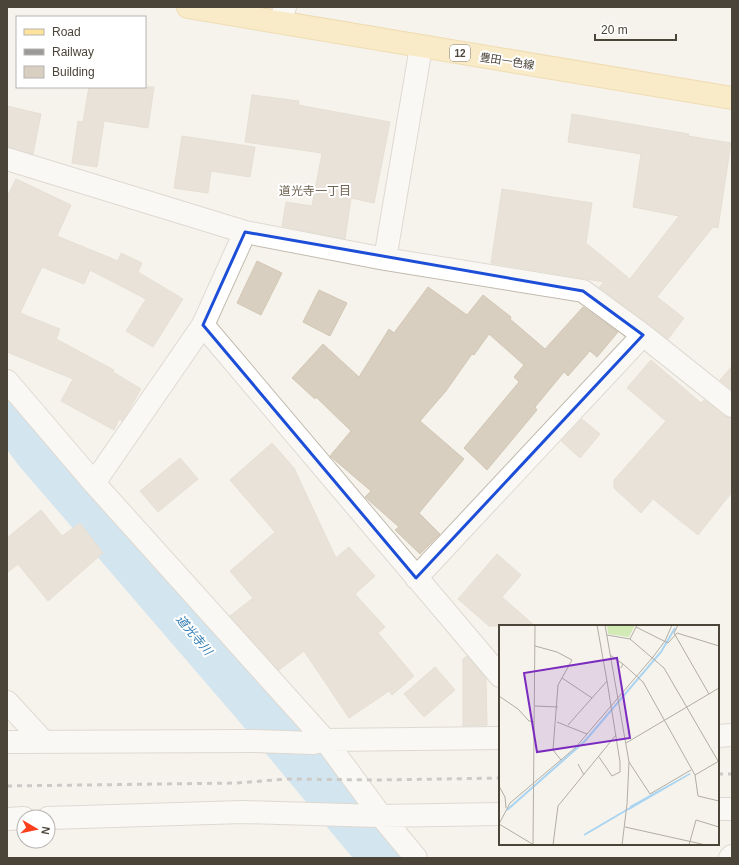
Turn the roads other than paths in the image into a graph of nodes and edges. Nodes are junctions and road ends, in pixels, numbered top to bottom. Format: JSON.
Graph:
{"nodes":[{"id":1,"x":188,"y":7,"type":"edge"},
{"id":2,"x":282,"y":15,"type":"edge"},
{"id":3,"x":421,"y":47,"type":"junction"},
{"id":4,"x":732,"y":98,"type":"edge"},
{"id":5,"x":7,"y":159,"type":"edge"},
{"id":6,"x":246,"y":232,"type":"junction"},
{"id":7,"x":385,"y":258,"type":"junction"},
{"id":8,"x":203,"y":325,"type":"junction"},
{"id":9,"x":643,"y":335,"type":"junction"},
{"id":10,"x":7,"y":381,"type":"edge"},
{"id":11,"x":732,"y":406,"type":"edge"},
{"id":12,"x":94,"y":483,"type":"junction"},
{"id":13,"x":416,"y":578,"type":"junction"},
{"id":14,"x":499,"y":675,"type":"edge"},
{"id":15,"x":7,"y":702,"type":"edge"},
{"id":16,"x":732,"y":735,"type":"edge"},
{"id":17,"x":719,"y":736,"type":"edge"},
{"id":18,"x":499,"y":738,"type":"edge"},
{"id":19,"x":43,"y":741,"type":"junction"},
{"id":20,"x":7,"y":742,"type":"edge"},
{"id":21,"x":319,"y":742,"type":"junction"},
{"id":22,"x":719,"y":809,"type":"edge"},
{"id":23,"x":732,"y":809,"type":"edge"},
{"id":24,"x":499,"y":814,"type":"edge"},
{"id":25,"x":380,"y":816,"type":"junction"},
{"id":26,"x":56,"y":818,"type":"edge"},
{"id":27,"x":416,"y":858,"type":"edge"}],
"edges":[{"from":1,"to":2,"type":"main road","name":"豊田一色線","number":"12"},
{"from":2,"to":3,"type":"main road","name":"豊田一色線","number":"12"},
{"from":3,"to":4,"type":"main road","name":"豊田一色線","number":"12"},
{"from":3,"to":7,"type":"street"},
{"from":5,"to":6,"type":"street"},
{"from":6,"to":7,"type":"street"},
{"from":6,"to":8,"type":"street"},
{"from":7,"to":9,"type":"street"},
{"from":8,"to":12,"type":"street"},
{"from":8,"to":13,"type":"street"},
{"from":9,"to":11,"type":"street"},
{"from":9,"to":13,"type":"street"},
{"from":10,"to":12,"type":"street"},
{"from":12,"to":21,"type":"street"},
{"from":13,"to":14,"type":"street"},
{"from":15,"to":19,"type":"street"},
{"from":16,"to":17,"type":"street"},
{"from":18,"to":21,"type":"street"},
{"from":19,"to":20,"type":"street"},
{"from":19,"to":21,"type":"street"},
{"from":21,"to":25,"type":"street"},
{"from":22,"to":23,"type":"street"},
{"from":24,"to":25,"type":"street"},
{"from":25,"to":26,"type":"street"},
{"from":25,"to":27,"type":"street"}]}
